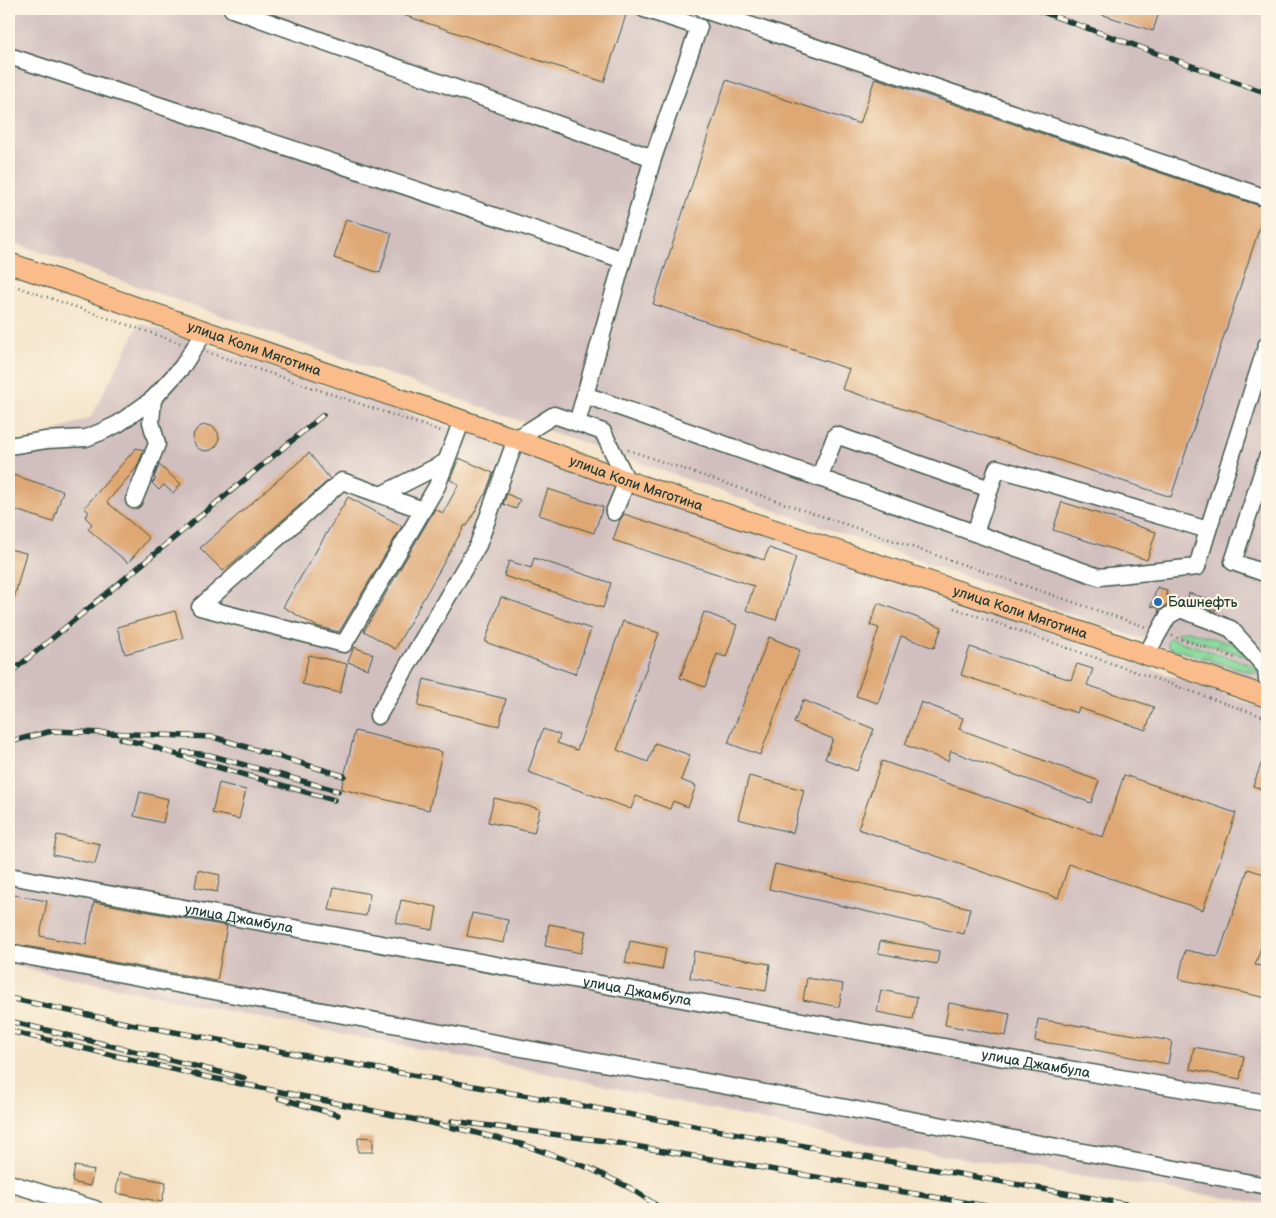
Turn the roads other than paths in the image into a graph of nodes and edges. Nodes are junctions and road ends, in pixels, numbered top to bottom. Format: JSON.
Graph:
{"nodes":[{"id":1,"x":232,"y":9,"type":"edge"},
{"id":2,"x":644,"y":9,"type":"edge"},
{"id":3,"x":704,"y":10,"type":"edge"},
{"id":4,"x":699,"y":27,"type":"junction"},
{"id":5,"x":9,"y":56,"type":"edge"},
{"id":6,"x":653,"y":158,"type":"junction"},
{"id":7,"x":1267,"y":198,"type":"edge"},
{"id":8,"x":623,"y":260,"type":"junction"},
{"id":9,"x":9,"y":264,"type":"edge"},
{"id":10,"x":204,"y":332,"type":"junction"},
{"id":11,"x":1267,"y":344,"type":"edge"},
{"id":12,"x":585,"y":395,"type":"junction"},
{"id":13,"x":154,"y":399,"type":"junction"},
{"id":14,"x":462,"y":420,"type":"junction"},
{"id":15,"x":577,"y":423,"type":"junction"},
{"id":16,"x":516,"y":438,"type":"junction"},
{"id":17,"x":9,"y":446,"type":"edge"},
{"id":18,"x":1267,"y":458,"type":"edge"},
{"id":19,"x":446,"y":462,"type":"junction"},
{"id":20,"x":819,"y":478,"type":"junction"},
{"id":21,"x":627,"y":480,"type":"junction"},
{"id":22,"x":990,"y":489,"type":"junction"},
{"id":23,"x":381,"y":495,"type":"junction"},
{"id":24,"x":134,"y":500,"type":"dead end"},
{"id":25,"x":422,"y":510,"type":"junction"},
{"id":26,"x":614,"y":512,"type":"dead end"},
{"id":27,"x":1208,"y":530,"type":"junction"},
{"id":28,"x":975,"y":533,"type":"junction"},
{"id":29,"x":1267,"y":574,"type":"edge"},
{"id":30,"x":1146,"y":655,"type":"junction"},
{"id":31,"x":1267,"y":679,"type":"edge"},
{"id":32,"x":1267,"y":697,"type":"edge"},
{"id":33,"x":378,"y":716,"type":"dead end"},
{"id":34,"x":9,"y":876,"type":"edge"},
{"id":35,"x":9,"y":953,"type":"edge"},
{"id":36,"x":1267,"y":1103,"type":"edge"},
{"id":37,"x":9,"y":1183,"type":"edge"},
{"id":38,"x":1267,"y":1186,"type":"edge"},
{"id":39,"x":94,"y":1209,"type":"edge"}],
"edges":[{"from":1,"to":6,"type":"street"},
{"from":2,"to":4,"type":"street"},
{"from":3,"to":4,"type":"street"},
{"from":3,"to":7,"type":"street"},
{"from":4,"to":6,"type":"street"},
{"from":5,"to":8,"type":"street"},
{"from":6,"to":8,"type":"street"},
{"from":8,"to":12,"type":"street"},
{"from":9,"to":10,"type":"main road","name":"улица Коли Мяготина"},
{"from":10,"to":13,"type":"street"},
{"from":10,"to":14,"type":"main road","name":"улица Коли Мяготина"},
{"from":11,"to":27,"type":"street"},
{"from":12,"to":15,"type":"street"},
{"from":12,"to":20,"type":"street"},
{"from":13,"to":17,"type":"street"},
{"from":13,"to":24,"type":"street"},
{"from":14,"to":16,"type":"main road","name":"улица Коли Мяготина"},
{"from":14,"to":19,"type":"street"},
{"from":15,"to":16,"type":"street"},
{"from":15,"to":21,"type":"street"},
{"from":16,"to":21,"type":"main road","name":"улица Коли Мяготина"},
{"from":16,"to":33,"type":"street"},
{"from":18,"to":29,"type":"street"},
{"from":19,"to":23,"type":"street"},
{"from":19,"to":25,"type":"street"},
{"from":20,"to":22,"type":"street"},
{"from":20,"to":28,"type":"street"},
{"from":21,"to":26,"type":"street"},
{"from":21,"to":30,"type":"main road","name":"улица Коли Мяготина"},
{"from":22,"to":27,"type":"street"},
{"from":22,"to":28,"type":"street"},
{"from":23,"to":25,"type":"street"},
{"from":23,"to":25,"type":"street"},
{"from":27,"to":28,"type":"street"},
{"from":30,"to":31,"type":"street"},
{"from":30,"to":32,"type":"main road","name":"улица Коли Мяготина"},
{"from":34,"to":36,"type":"street","name":"улица Джамбула"},
{"from":35,"to":38,"type":"street"},
{"from":37,"to":39,"type":"street"}]}
